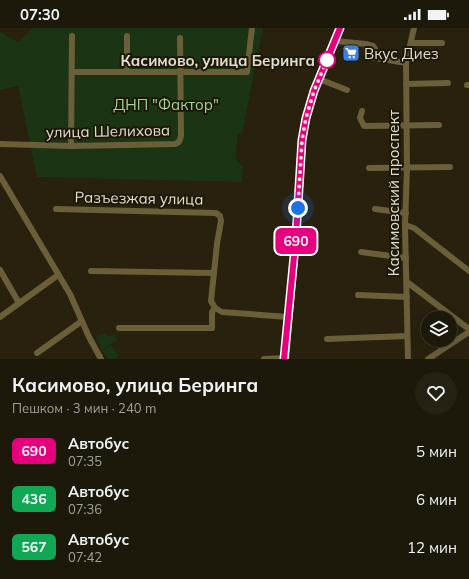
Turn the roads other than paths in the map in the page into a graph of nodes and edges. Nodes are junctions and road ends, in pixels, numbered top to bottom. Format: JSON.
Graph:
{"nodes":[{"id":1,"x":252,"y":28,"type":"edge"},
{"id":2,"x":340,"y":28,"type":"edge"},
{"id":3,"x":414,"y":28,"type":"edge"},
{"id":4,"x":72,"y":36,"type":"dead end"},
{"id":5,"x":127,"y":36,"type":"dead end"},
{"id":6,"x":180,"y":38,"type":"dead end"},
{"id":7,"x":335,"y":41,"type":"junction"},
{"id":8,"x":411,"y":43,"type":"junction"},
{"id":9,"x":442,"y":43,"type":"dead end"},
{"id":10,"x":406,"y":63,"type":"junction"},
{"id":11,"x":72,"y":72,"type":"junction"},
{"id":12,"x":126,"y":72,"type":"junction"},
{"id":13,"x":181,"y":73,"type":"junction"},
{"id":14,"x":319,"y":79,"type":"junction"},
{"id":15,"x":448,"y":83,"type":"dead end"},
{"id":16,"x":406,"y":84,"type":"junction"},
{"id":17,"x":347,"y":90,"type":"dead end"},
{"id":18,"x":362,"y":112,"type":"dead end"},
{"id":19,"x":406,"y":125,"type":"junction"},
{"id":20,"x":439,"y":125,"type":"dead end"},
{"id":21,"x":0,"y":144,"type":"edge"},
{"id":22,"x":71,"y":146,"type":"junction"},
{"id":23,"x":450,"y":167,"type":"dead end"},
{"id":24,"x":369,"y":168,"type":"dead end"},
{"id":25,"x":407,"y":168,"type":"junction"},
{"id":26,"x":0,"y":176,"type":"edge"},
{"id":27,"x":56,"y":209,"type":"dead end"},
{"id":28,"x":375,"y":210,"type":"dead end"},
{"id":29,"x":406,"y":213,"type":"junction"},
{"id":30,"x":405,"y":225,"type":"junction"},
{"id":31,"x":361,"y":252,"type":"dead end"},
{"id":32,"x":406,"y":258,"type":"junction"},
{"id":33,"x":0,"y":270,"type":"edge"},
{"id":34,"x":90,"y":271,"type":"dead end"},
{"id":35,"x":469,"y":272,"type":"edge"},
{"id":36,"x":214,"y":273,"type":"junction"},
{"id":37,"x":58,"y":274,"type":"junction"},
{"id":38,"x":406,"y":282,"type":"junction"},
{"id":39,"x":358,"y":295,"type":"dead end"},
{"id":40,"x":407,"y":297,"type":"junction"},
{"id":41,"x":19,"y":303,"type":"junction"},
{"id":42,"x":215,"y":308,"type":"junction"},
{"id":43,"x":0,"y":317,"type":"edge"},
{"id":44,"x":288,"y":317,"type":"junction"},
{"id":45,"x":82,"y":321,"type":"junction"},
{"id":46,"x":119,"y":328,"type":"dead end"},
{"id":47,"x":469,"y":331,"type":"edge"},
{"id":48,"x":407,"y":336,"type":"junction"},
{"id":49,"x":327,"y":338,"type":"dead end"},
{"id":50,"x":37,"y":353,"type":"dead end"},
{"id":51,"x":285,"y":358,"type":"edge"},
{"id":52,"x":101,"y":359,"type":"edge"},
{"id":53,"x":264,"y":359,"type":"edge"},
{"id":54,"x":408,"y":359,"type":"edge"},
{"id":55,"x":428,"y":359,"type":"edge"}],
"edges":[{"from":1,"to":13,"type":"street"},
{"from":2,"to":7,"type":"main road"},
{"from":3,"to":8,"type":"street","name":"Касимовский проспект"},
{"from":4,"to":11,"type":"street"},
{"from":5,"to":12,"type":"street"},
{"from":6,"to":13,"type":"street"},
{"from":7,"to":10,"type":"street"},
{"from":7,"to":14,"type":"main road"},
{"from":8,"to":9,"type":"street"},
{"from":8,"to":10,"type":"street","name":"Касимовский проспект"},
{"from":10,"to":16,"type":"street","name":"Касимовский проспект"},
{"from":11,"to":12,"type":"street"},
{"from":11,"to":22,"type":"street"},
{"from":12,"to":13,"type":"street"},
{"from":13,"to":22,"type":"street","name":"улица Шелихова"},
{"from":14,"to":17,"type":"street"},
{"from":14,"to":44,"type":"main road"},
{"from":15,"to":16,"type":"street"},
{"from":16,"to":19,"type":"street","name":"Касимовский проспект"},
{"from":18,"to":19,"type":"street"},
{"from":19,"to":20,"type":"street"},
{"from":19,"to":25,"type":"street","name":"Касимовский проспект"},
{"from":21,"to":22,"type":"street","name":"улица Шелихова"},
{"from":23,"to":25,"type":"street"},
{"from":24,"to":25,"type":"street"},
{"from":25,"to":29,"type":"street","name":"Касимовский проспект"},
{"from":26,"to":37,"type":"street"},
{"from":27,"to":36,"type":"street","name":"Разъезжая улица"},
{"from":28,"to":29,"type":"street"},
{"from":29,"to":30,"type":"street","name":"Касимовский проспект"},
{"from":30,"to":32,"type":"street","name":"Касимовский проспект"},
{"from":30,"to":35,"type":"street"},
{"from":31,"to":32,"type":"street"},
{"from":32,"to":38,"type":"street","name":"Касимовский проспект"},
{"from":33,"to":41,"type":"street"},
{"from":34,"to":36,"type":"street"},
{"from":36,"to":42,"type":"street"},
{"from":37,"to":41,"type":"street"},
{"from":37,"to":45,"type":"street"},
{"from":38,"to":40,"type":"street","name":"Касимовский проспект"},
{"from":38,"to":47,"type":"street"},
{"from":39,"to":40,"type":"street"},
{"from":40,"to":48,"type":"street","name":"Касимовский проспект"},
{"from":41,"to":43,"type":"street"},
{"from":42,"to":44,"type":"street"},
{"from":42,"to":46,"type":"street"},
{"from":44,"to":51,"type":"main road"},
{"from":45,"to":50,"type":"street"},
{"from":45,"to":52,"type":"street"},
{"from":47,"to":55,"type":"street"},
{"from":48,"to":49,"type":"street"},
{"from":48,"to":54,"type":"street","name":"Касимовский проспект"},
{"from":51,"to":53,"type":"street"}]}
